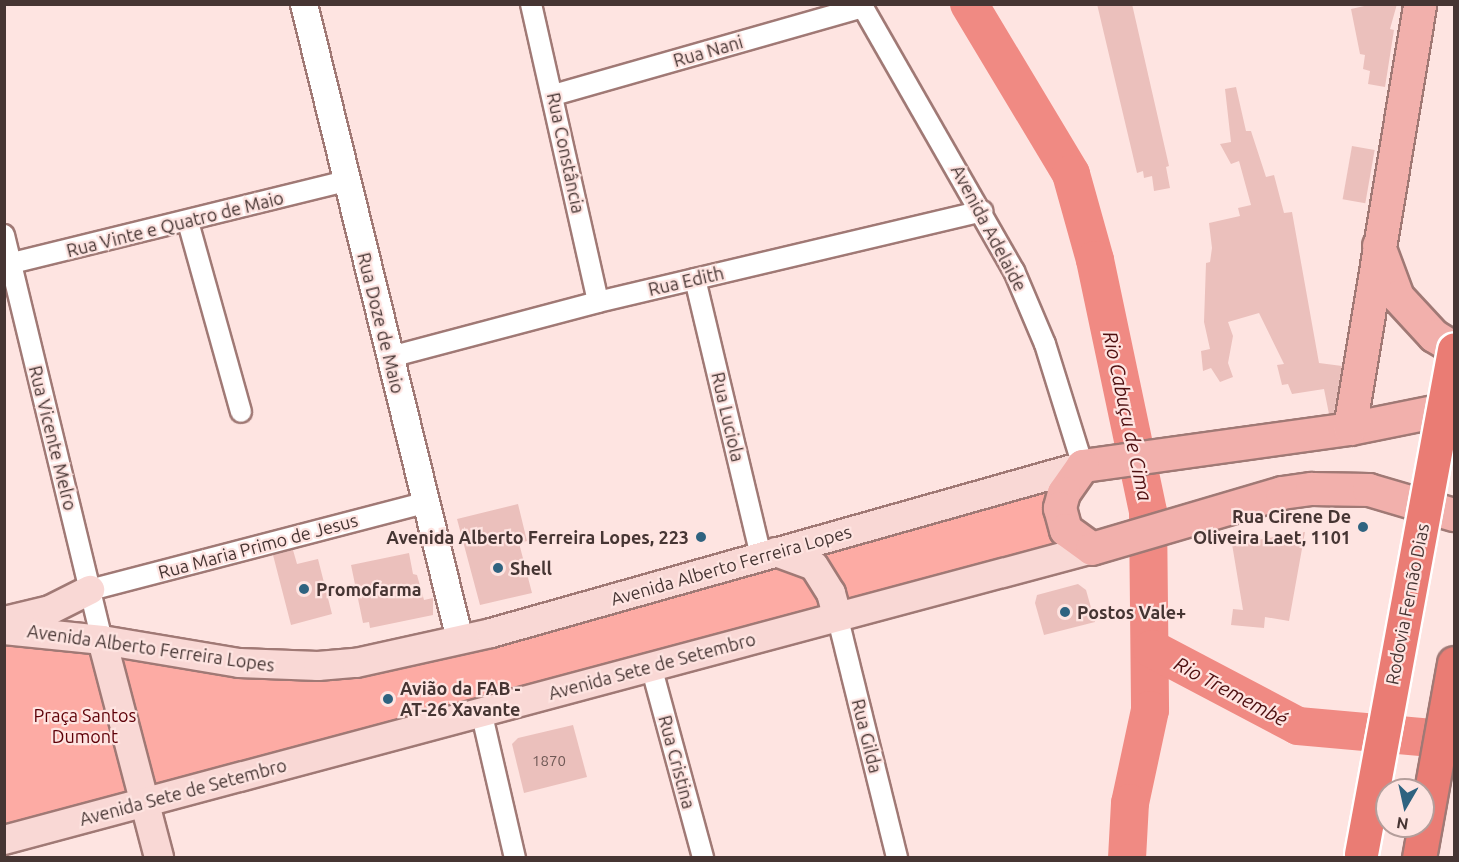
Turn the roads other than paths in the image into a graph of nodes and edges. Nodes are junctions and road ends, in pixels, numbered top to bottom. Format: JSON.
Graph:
{"nodes":[{"id":1,"x":304,"y":4,"type":"edge"},
{"id":2,"x":531,"y":4,"type":"edge"},
{"id":3,"x":1420,"y":4,"type":"edge"},
{"id":4,"x":862,"y":6,"type":"edge"},
{"id":5,"x":554,"y":95,"type":"junction"},
{"id":6,"x":346,"y":181,"type":"junction"},
{"id":7,"x":982,"y":211,"type":"junction"},
{"id":8,"x":188,"y":222,"type":"junction"},
{"id":9,"x":4,"y":235,"type":"edge"},
{"id":10,"x":1379,"y":245,"type":"junction"},
{"id":11,"x":8,"y":264,"type":"edge"},
{"id":12,"x":695,"y":279,"type":"junction"},
{"id":13,"x":598,"y":302,"type":"junction"},
{"id":14,"x":1455,"y":349,"type":"edge"},
{"id":15,"x":390,"y":357,"type":"junction"},
{"id":16,"x":1455,"y":408,"type":"edge"},
{"id":17,"x":241,"y":412,"type":"dead end"},
{"id":18,"x":1350,"y":429,"type":"junction"},
{"id":19,"x":1090,"y":465,"type":"junction"},
{"id":20,"x":425,"y":503,"type":"junction"},
{"id":21,"x":1455,"y":516,"type":"edge"},
{"id":22,"x":1102,"y":546,"type":"junction"},
{"id":23,"x":769,"y":554,"type":"junction"},
{"id":24,"x":90,"y":590,"type":"junction"},
{"id":25,"x":837,"y":615,"type":"junction"},
{"id":26,"x":4,"y":621,"type":"edge"},
{"id":27,"x":4,"y":630,"type":"edge"},
{"id":28,"x":102,"y":640,"type":"junction"},
{"id":29,"x":460,"y":640,"type":"junction"},
{"id":30,"x":1455,"y":663,"type":"edge"},
{"id":31,"x":651,"y":666,"type":"junction"},
{"id":32,"x":481,"y":711,"type":"junction"},
{"id":33,"x":145,"y":804,"type":"junction"},
{"id":34,"x":4,"y":840,"type":"edge"},
{"id":35,"x":1361,"y":856,"type":"edge"},
{"id":36,"x":159,"y":858,"type":"edge"},
{"id":37,"x":515,"y":858,"type":"edge"},
{"id":38,"x":703,"y":858,"type":"edge"},
{"id":39,"x":897,"y":858,"type":"edge"},
{"id":40,"x":1419,"y":858,"type":"edge"}],
"edges":[{"from":1,"to":6,"type":"street","name":"Rua Doze de Maio"},
{"from":2,"to":5,"type":"street","name":"Rua Constância"},
{"from":3,"to":10,"type":"main road"},
{"from":4,"to":5,"type":"street","name":"Rua Nani"},
{"from":4,"to":7,"type":"street","name":"Avenida Adelaide"},
{"from":5,"to":13,"type":"street","name":"Rua Constância"},
{"from":6,"to":8,"type":"street","name":"Rua Vinte e Quatro de Maio"},
{"from":6,"to":15,"type":"street","name":"Rua Doze de Maio"},
{"from":7,"to":12,"type":"street","name":"Rua Edith"},
{"from":7,"to":19,"type":"street","name":"Avenida Adelaide"},
{"from":8,"to":11,"type":"street","name":"Rua Vinte e Quatro de Maio"},
{"from":8,"to":17,"type":"street"},
{"from":9,"to":11,"type":"street","name":"Rua Vicente Melro"},
{"from":10,"to":14,"type":"main road"},
{"from":10,"to":18,"type":"main road"},
{"from":11,"to":24,"type":"street","name":"Rua Vicente Melro"},
{"from":12,"to":13,"type":"street","name":"Rua Edith"},
{"from":12,"to":23,"type":"street","name":"Rua Luciola"},
{"from":13,"to":15,"type":"street","name":"Rua Edith"},
{"from":14,"to":35,"type":"highway","name":"Rodovia Fernão Dias","bridge":true},
{"from":15,"to":20,"type":"street","name":"Rua Doze de Maio"},
{"from":16,"to":18,"type":"main road","name":"Avenida Alberto Ferreira Lopes"},
{"from":18,"to":19,"type":"main road","name":"Avenida Alberto Ferreira Lopes"},
{"from":19,"to":22,"type":"main road"},
{"from":19,"to":23,"type":"main road","name":"Avenida Alberto Ferreira Lopes"},
{"from":20,"to":24,"type":"street","name":"Rua Maria Primo de Jesus"},
{"from":20,"to":29,"type":"street","name":"Rua Doze de Maio"},
{"from":21,"to":22,"type":"main road"},
{"from":22,"to":25,"type":"main road","name":"Avenida Sete de Setembro"},
{"from":23,"to":25,"type":"main road"},
{"from":23,"to":29,"type":"main road","name":"Avenida Alberto Ferreira Lopes"},
{"from":24,"to":26,"type":"main road"},
{"from":24,"to":28,"type":"street","name":"Rua Vicente Melro"},
{"from":25,"to":31,"type":"main road","name":"Avenida Sete de Setembro"},
{"from":25,"to":39,"type":"street","name":"Rua Gilda"},
{"from":27,"to":28,"type":"main road","name":"Avenida Alberto Ferreira Lopes"},
{"from":28,"to":29,"type":"main road","name":"Avenida Alberto Ferreira Lopes"},
{"from":28,"to":33,"type":"main road"},
{"from":30,"to":40,"type":"highway"},
{"from":31,"to":32,"type":"main road","name":"Avenida Sete de Setembro"},
{"from":31,"to":38,"type":"street","name":"Rua Cristina"},
{"from":32,"to":33,"type":"main road","name":"Avenida Sete de Setembro"},
{"from":32,"to":37,"type":"street"},
{"from":33,"to":34,"type":"main road","name":"Avenida Sete de Setembro"},
{"from":33,"to":36,"type":"main road"}]}
